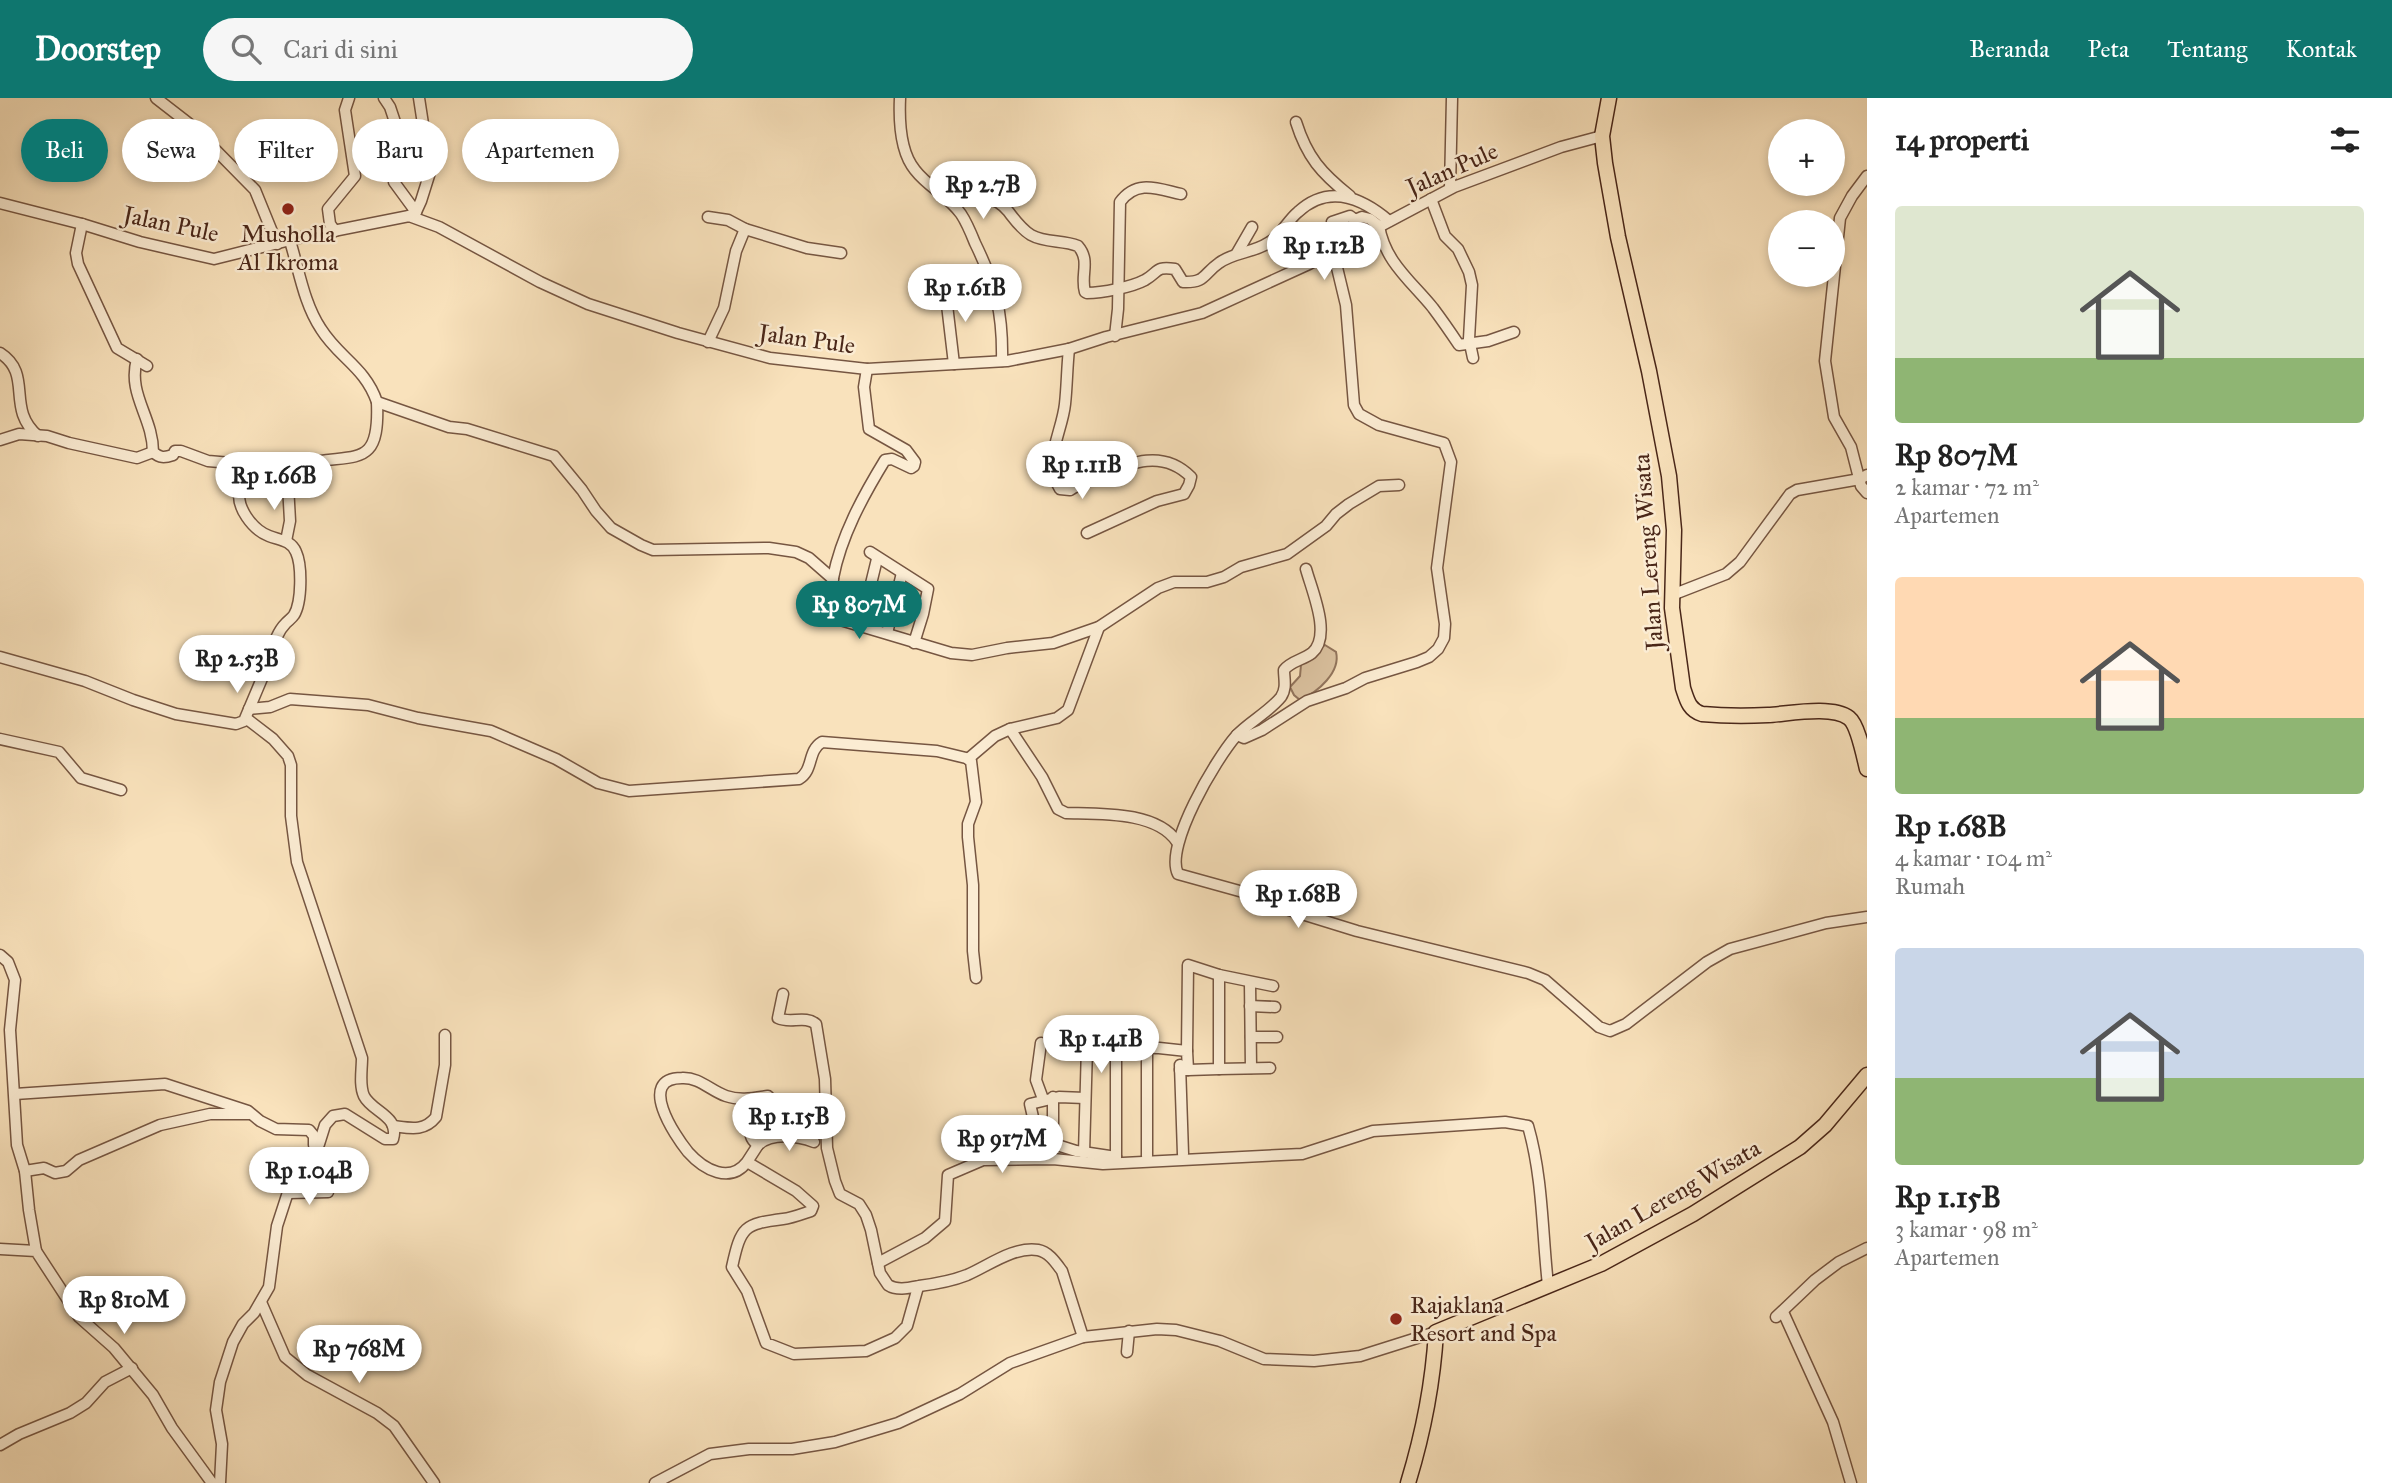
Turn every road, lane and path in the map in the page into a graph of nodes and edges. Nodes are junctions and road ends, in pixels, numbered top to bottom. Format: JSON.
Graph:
{"nodes":[{"id":1,"x":156,"y":98,"type":"edge"},
{"id":2,"x":349,"y":98,"type":"edge"},
{"id":3,"x":384,"y":98,"type":"edge"},
{"id":4,"x":419,"y":98,"type":"edge"},
{"id":5,"x":900,"y":98,"type":"edge"},
{"id":6,"x":1452,"y":98,"type":"edge"},
{"id":7,"x":1609,"y":98,"type":"edge"},
{"id":8,"x":1296,"y":122,"type":"dead end"},
{"id":9,"x":1602,"y":136,"type":"junction"},
{"id":10,"x":1867,"y":176,"type":"edge"},
{"id":11,"x":1450,"y":188,"type":"junction"},
{"id":12,"x":1181,"y":194,"type":"dead end"},
{"id":13,"x":1350,"y":196,"type":"junction"},
{"id":14,"x":948,"y":198,"type":"junction"},
{"id":15,"x":1432,"y":198,"type":"junction"},
{"id":16,"x":0,"y":203,"type":"edge"},
{"id":17,"x":412,"y":214,"type":"junction"},
{"id":18,"x":708,"y":217,"type":"dead end"},
{"id":19,"x":1332,"y":222,"type":"dead end"},
{"id":20,"x":1384,"y":223,"type":"junction"},
{"id":21,"x":82,"y":224,"type":"junction"},
{"id":22,"x":1252,"y":227,"type":"dead end"},
{"id":23,"x":745,"y":229,"type":"junction"},
{"id":24,"x":335,"y":231,"type":"junction"},
{"id":25,"x":290,"y":241,"type":"junction"},
{"id":26,"x":277,"y":244,"type":"junction"},
{"id":27,"x":1333,"y":251,"type":"junction"},
{"id":28,"x":841,"y":253,"type":"dead end"},
{"id":29,"x":1237,"y":253,"type":"junction"},
{"id":30,"x":945,"y":288,"type":"dead end"},
{"id":31,"x":1117,"y":288,"type":"junction"},
{"id":32,"x":1514,"y":332,"type":"dead end"},
{"id":33,"x":1115,"y":336,"type":"junction"},
{"id":34,"x":708,"y":342,"type":"junction"},
{"id":35,"x":1470,"y":343,"type":"junction"},
{"id":36,"x":1069,"y":349,"type":"junction"},
{"id":37,"x":0,"y":353,"type":"edge"},
{"id":38,"x":1473,"y":358,"type":"dead end"},
{"id":39,"x":137,"y":359,"type":"junction"},
{"id":40,"x":1002,"y":361,"type":"junction"},
{"id":41,"x":954,"y":364,"type":"junction"},
{"id":42,"x":148,"y":366,"type":"dead end"},
{"id":43,"x":867,"y":369,"type":"junction"},
{"id":44,"x":377,"y":402,"type":"junction"},
{"id":45,"x":38,"y":436,"type":"junction"},
{"id":46,"x":0,"y":440,"type":"edge"},
{"id":47,"x":153,"y":452,"type":"junction"},
{"id":48,"x":1863,"y":477,"type":"edge"},
{"id":49,"x":288,"y":485,"type":"junction"},
{"id":50,"x":1399,"y":485,"type":"dead end"},
{"id":51,"x":240,"y":489,"type":"junction"},
{"id":52,"x":1867,"y":493,"type":"edge"},
{"id":53,"x":1087,"y":533,"type":"dead end"},
{"id":54,"x":286,"y":541,"type":"junction"},
{"id":55,"x":1306,"y":569,"type":"dead end"},
{"id":56,"x":902,"y":573,"type":"junction"},
{"id":57,"x":833,"y":579,"type":"junction"},
{"id":58,"x":1672,"y":595,"type":"junction"},
{"id":59,"x":861,"y":625,"type":"junction"},
{"id":60,"x":1099,"y":627,"type":"junction"},
{"id":61,"x":887,"y":633,"type":"junction"},
{"id":62,"x":914,"y":643,"type":"junction"},
{"id":63,"x":0,"y":657,"type":"edge"},
{"id":64,"x":248,"y":714,"type":"junction"},
{"id":65,"x":1010,"y":729,"type":"junction"},
{"id":66,"x":1237,"y":736,"type":"junction"},
{"id":67,"x":0,"y":739,"type":"edge"},
{"id":68,"x":968,"y":759,"type":"junction"},
{"id":69,"x":1867,"y":769,"type":"edge"},
{"id":70,"x":121,"y":790,"type":"dead end"},
{"id":71,"x":1177,"y":842,"type":"junction"},
{"id":72,"x":1867,"y":917,"type":"edge"},
{"id":73,"x":0,"y":955,"type":"edge"},
{"id":74,"x":1219,"y":975,"type":"junction"},
{"id":75,"x":976,"y":978,"type":"dead end"},
{"id":76,"x":1250,"y":982,"type":"junction"},
{"id":77,"x":1273,"y":986,"type":"dead end"},
{"id":78,"x":783,"y":995,"type":"dead end"},
{"id":79,"x":1250,"y":1006,"type":"junction"},
{"id":80,"x":1275,"y":1007,"type":"dead end"},
{"id":81,"x":0,"y":1016,"type":"edge"},
{"id":82,"x":10,"y":1030,"type":"junction"},
{"id":83,"x":445,"y":1035,"type":"dead end"},
{"id":84,"x":1251,"y":1037,"type":"junction"},
{"id":85,"x":1277,"y":1037,"type":"dead end"},
{"id":86,"x":1041,"y":1043,"type":"dead end"},
{"id":87,"x":1147,"y":1048,"type":"junction"},
{"id":88,"x":1116,"y":1049,"type":"junction"},
{"id":89,"x":1184,"y":1051,"type":"junction"},
{"id":90,"x":1251,"y":1068,"type":"junction"},
{"id":91,"x":1270,"y":1068,"type":"dead end"},
{"id":92,"x":1219,"y":1069,"type":"junction"},
{"id":93,"x":1184,"y":1070,"type":"junction"},
{"id":94,"x":1867,"y":1075,"type":"edge"},
{"id":95,"x":15,"y":1094,"type":"junction"},
{"id":96,"x":1048,"y":1098,"type":"junction"},
{"id":97,"x":1085,"y":1098,"type":"junction"},
{"id":98,"x":252,"y":1114,"type":"junction"},
{"id":99,"x":393,"y":1126,"type":"junction"},
{"id":100,"x":814,"y":1142,"type":"dead end"},
{"id":101,"x":758,"y":1145,"type":"junction"},
{"id":102,"x":1053,"y":1145,"type":"junction"},
{"id":103,"x":314,"y":1152,"type":"junction"},
{"id":104,"x":1084,"y":1153,"type":"junction"},
{"id":105,"x":1147,"y":1156,"type":"junction"},
{"id":106,"x":1116,"y":1157,"type":"junction"},
{"id":107,"x":1178,"y":1157,"type":"junction"},
{"id":108,"x":747,"y":1161,"type":"junction"},
{"id":109,"x":25,"y":1171,"type":"junction"},
{"id":110,"x":328,"y":1192,"type":"dead end"},
{"id":111,"x":288,"y":1193,"type":"junction"},
{"id":112,"x":1867,"y":1248,"type":"edge"},
{"id":113,"x":0,"y":1249,"type":"edge"},
{"id":114,"x":36,"y":1251,"type":"junction"},
{"id":115,"x":878,"y":1263,"type":"junction"},
{"id":116,"x":1548,"y":1285,"type":"junction"},
{"id":117,"x":918,"y":1287,"type":"junction"},
{"id":118,"x":261,"y":1302,"type":"junction"},
{"id":119,"x":1129,"y":1331,"type":"junction"},
{"id":120,"x":1436,"y":1332,"type":"junction"},
{"id":121,"x":1083,"y":1337,"type":"junction"},
{"id":122,"x":1127,"y":1352,"type":"dead end"},
{"id":123,"x":132,"y":1368,"type":"junction"},
{"id":124,"x":0,"y":1445,"type":"edge"},
{"id":125,"x":212,"y":1483,"type":"edge"},
{"id":126,"x":220,"y":1483,"type":"edge"},
{"id":127,"x":434,"y":1483,"type":"edge"},
{"id":128,"x":655,"y":1483,"type":"edge"},
{"id":129,"x":1408,"y":1483,"type":"edge"},
{"id":130,"x":1851,"y":1483,"type":"edge"}],
"edges":[{"from":1,"to":26,"type":"street"},
{"from":2,"to":24,"type":"street"},
{"from":3,"to":17,"type":"street"},
{"from":4,"to":17,"type":"street"},
{"from":5,"to":14,"type":"street"},
{"from":6,"to":11,"type":"street"},
{"from":7,"to":9,"type":"main road","name":"Jalan Lereng Wisata"},
{"from":8,"to":13,"type":"street"},
{"from":9,"to":11,"type":"street","name":"Jalan Pule"},
{"from":9,"to":58,"type":"main road","name":"Jalan Lereng Wisata"},
{"from":10,"to":48,"type":"street"},
{"from":11,"to":15,"type":"street","name":"Jalan Pule"},
{"from":12,"to":31,"type":"street"},
{"from":13,"to":20,"type":"street"},
{"from":13,"to":29,"type":"street"},
{"from":14,"to":31,"type":"street"},
{"from":14,"to":40,"type":"street"},
{"from":15,"to":20,"type":"street","name":"Jalan Pule"},
{"from":15,"to":35,"type":"street"},
{"from":16,"to":21,"type":"street","name":"Jalan Pule"},
{"from":17,"to":24,"type":"street","name":"Jalan Pule"},
{"from":17,"to":34,"type":"street","name":"Jalan Pule"},
{"from":18,"to":23,"type":"street"},
{"from":19,"to":20,"type":"street"},
{"from":20,"to":27,"type":"street","name":"Jalan Pule"},
{"from":20,"to":35,"type":"street"},
{"from":21,"to":26,"type":"street","name":"Jalan Pule"},
{"from":21,"to":39,"type":"street"},
{"from":22,"to":29,"type":"street"},
{"from":23,"to":28,"type":"street"},
{"from":23,"to":34,"type":"street"},
{"from":24,"to":25,"type":"street","name":"Jalan Pule"},
{"from":25,"to":26,"type":"street","name":"Jalan Pule"},
{"from":25,"to":44,"type":"street"},
{"from":27,"to":33,"type":"street","name":"Jalan Pule"},
{"from":27,"to":66,"type":"street"},
{"from":29,"to":31,"type":"street"},
{"from":30,"to":41,"type":"street"},
{"from":31,"to":33,"type":"street"},
{"from":32,"to":35,"type":"street"},
{"from":33,"to":36,"type":"street","name":"Jalan Pule"},
{"from":34,"to":43,"type":"street","name":"Jalan Pule"},
{"from":35,"to":38,"type":"street"},
{"from":36,"to":40,"type":"street","name":"Jalan Pule"},
{"from":36,"to":53,"type":"street"},
{"from":37,"to":45,"type":"street"},
{"from":39,"to":42,"type":"street"},
{"from":39,"to":47,"type":"street"},
{"from":40,"to":41,"type":"street","name":"Jalan Pule"},
{"from":41,"to":43,"type":"street","name":"Jalan Pule"},
{"from":43,"to":57,"type":"street"},
{"from":44,"to":49,"type":"street"},
{"from":44,"to":57,"type":"street"},
{"from":45,"to":46,"type":"street"},
{"from":45,"to":47,"type":"street"},
{"from":47,"to":51,"type":"street"},
{"from":48,"to":52,"type":"street"},
{"from":48,"to":58,"type":"street"},
{"from":49,"to":51,"type":"street"},
{"from":49,"to":54,"type":"street"},
{"from":50,"to":60,"type":"street"},
{"from":51,"to":54,"type":"street"},
{"from":54,"to":64,"type":"street"},
{"from":55,"to":66,"type":"street"},
{"from":56,"to":59,"type":"street"},
{"from":56,"to":61,"type":"street"},
{"from":56,"to":62,"type":"street"},
{"from":57,"to":59,"type":"street"},
{"from":58,"to":69,"type":"main road","name":"Jalan Lereng Wisata"},
{"from":59,"to":61,"type":"street"},
{"from":60,"to":62,"type":"street"},
{"from":60,"to":65,"type":"street"},
{"from":61,"to":62,"type":"street"},
{"from":63,"to":64,"type":"street"},
{"from":64,"to":68,"type":"street"},
{"from":64,"to":99,"type":"street"},
{"from":65,"to":68,"type":"street"},
{"from":65,"to":71,"type":"street"},
{"from":66,"to":71,"type":"street"},
{"from":67,"to":70,"type":"street"},
{"from":68,"to":75,"type":"street"},
{"from":71,"to":72,"type":"street"},
{"from":73,"to":82,"type":"street"},
{"from":74,"to":76,"type":"street"},
{"from":74,"to":89,"type":"street"},
{"from":74,"to":92,"type":"street"},
{"from":76,"to":77,"type":"street"},
{"from":76,"to":79,"type":"street"},
{"from":78,"to":115,"type":"street"},
{"from":79,"to":80,"type":"street"},
{"from":79,"to":84,"type":"street"},
{"from":81,"to":82,"type":"street"},
{"from":82,"to":95,"type":"street"},
{"from":83,"to":99,"type":"street"},
{"from":84,"to":85,"type":"street"},
{"from":84,"to":90,"type":"street"},
{"from":86,"to":96,"type":"street"},
{"from":87,"to":88,"type":"street"},
{"from":87,"to":89,"type":"street"},
{"from":87,"to":105,"type":"street"},
{"from":88,"to":97,"type":"street"},
{"from":88,"to":106,"type":"street"},
{"from":89,"to":93,"type":"street"},
{"from":90,"to":91,"type":"street"},
{"from":90,"to":92,"type":"street"},
{"from":92,"to":93,"type":"street"},
{"from":93,"to":107,"type":"street"},
{"from":94,"to":116,"type":"main road","name":"Jalan Lereng Wisata"},
{"from":95,"to":98,"type":"street"},
{"from":95,"to":109,"type":"street"},
{"from":96,"to":97,"type":"street"},
{"from":96,"to":102,"type":"street"},
{"from":96,"to":102,"type":"street"},
{"from":97,"to":104,"type":"street"},
{"from":98,"to":103,"type":"street"},
{"from":98,"to":109,"type":"street"},
{"from":99,"to":103,"type":"street"},
{"from":100,"to":101,"type":"street"},
{"from":101,"to":108,"type":"street"},
{"from":101,"to":108,"type":"street"},
{"from":102,"to":104,"type":"street"},
{"from":103,"to":111,"type":"street"},
{"from":104,"to":106,"type":"street"},
{"from":105,"to":106,"type":"street"},
{"from":105,"to":107,"type":"street"},
{"from":107,"to":115,"type":"street"},
{"from":107,"to":116,"type":"street"},
{"from":108,"to":117,"type":"street"},
{"from":109,"to":114,"type":"street"},
{"from":110,"to":111,"type":"street"},
{"from":111,"to":118,"type":"street"},
{"from":112,"to":130,"type":"street"},
{"from":113,"to":114,"type":"street"},
{"from":114,"to":123,"type":"street"},
{"from":115,"to":117,"type":"street"},
{"from":116,"to":120,"type":"main road","name":"Jalan Lereng Wisata"},
{"from":117,"to":121,"type":"street"},
{"from":118,"to":126,"type":"street"},
{"from":118,"to":127,"type":"street"},
{"from":119,"to":120,"type":"street"},
{"from":119,"to":121,"type":"street"},
{"from":119,"to":122,"type":"street"},
{"from":120,"to":129,"type":"main road"},
{"from":121,"to":128,"type":"street"},
{"from":123,"to":124,"type":"street"},
{"from":123,"to":125,"type":"street"}]}
